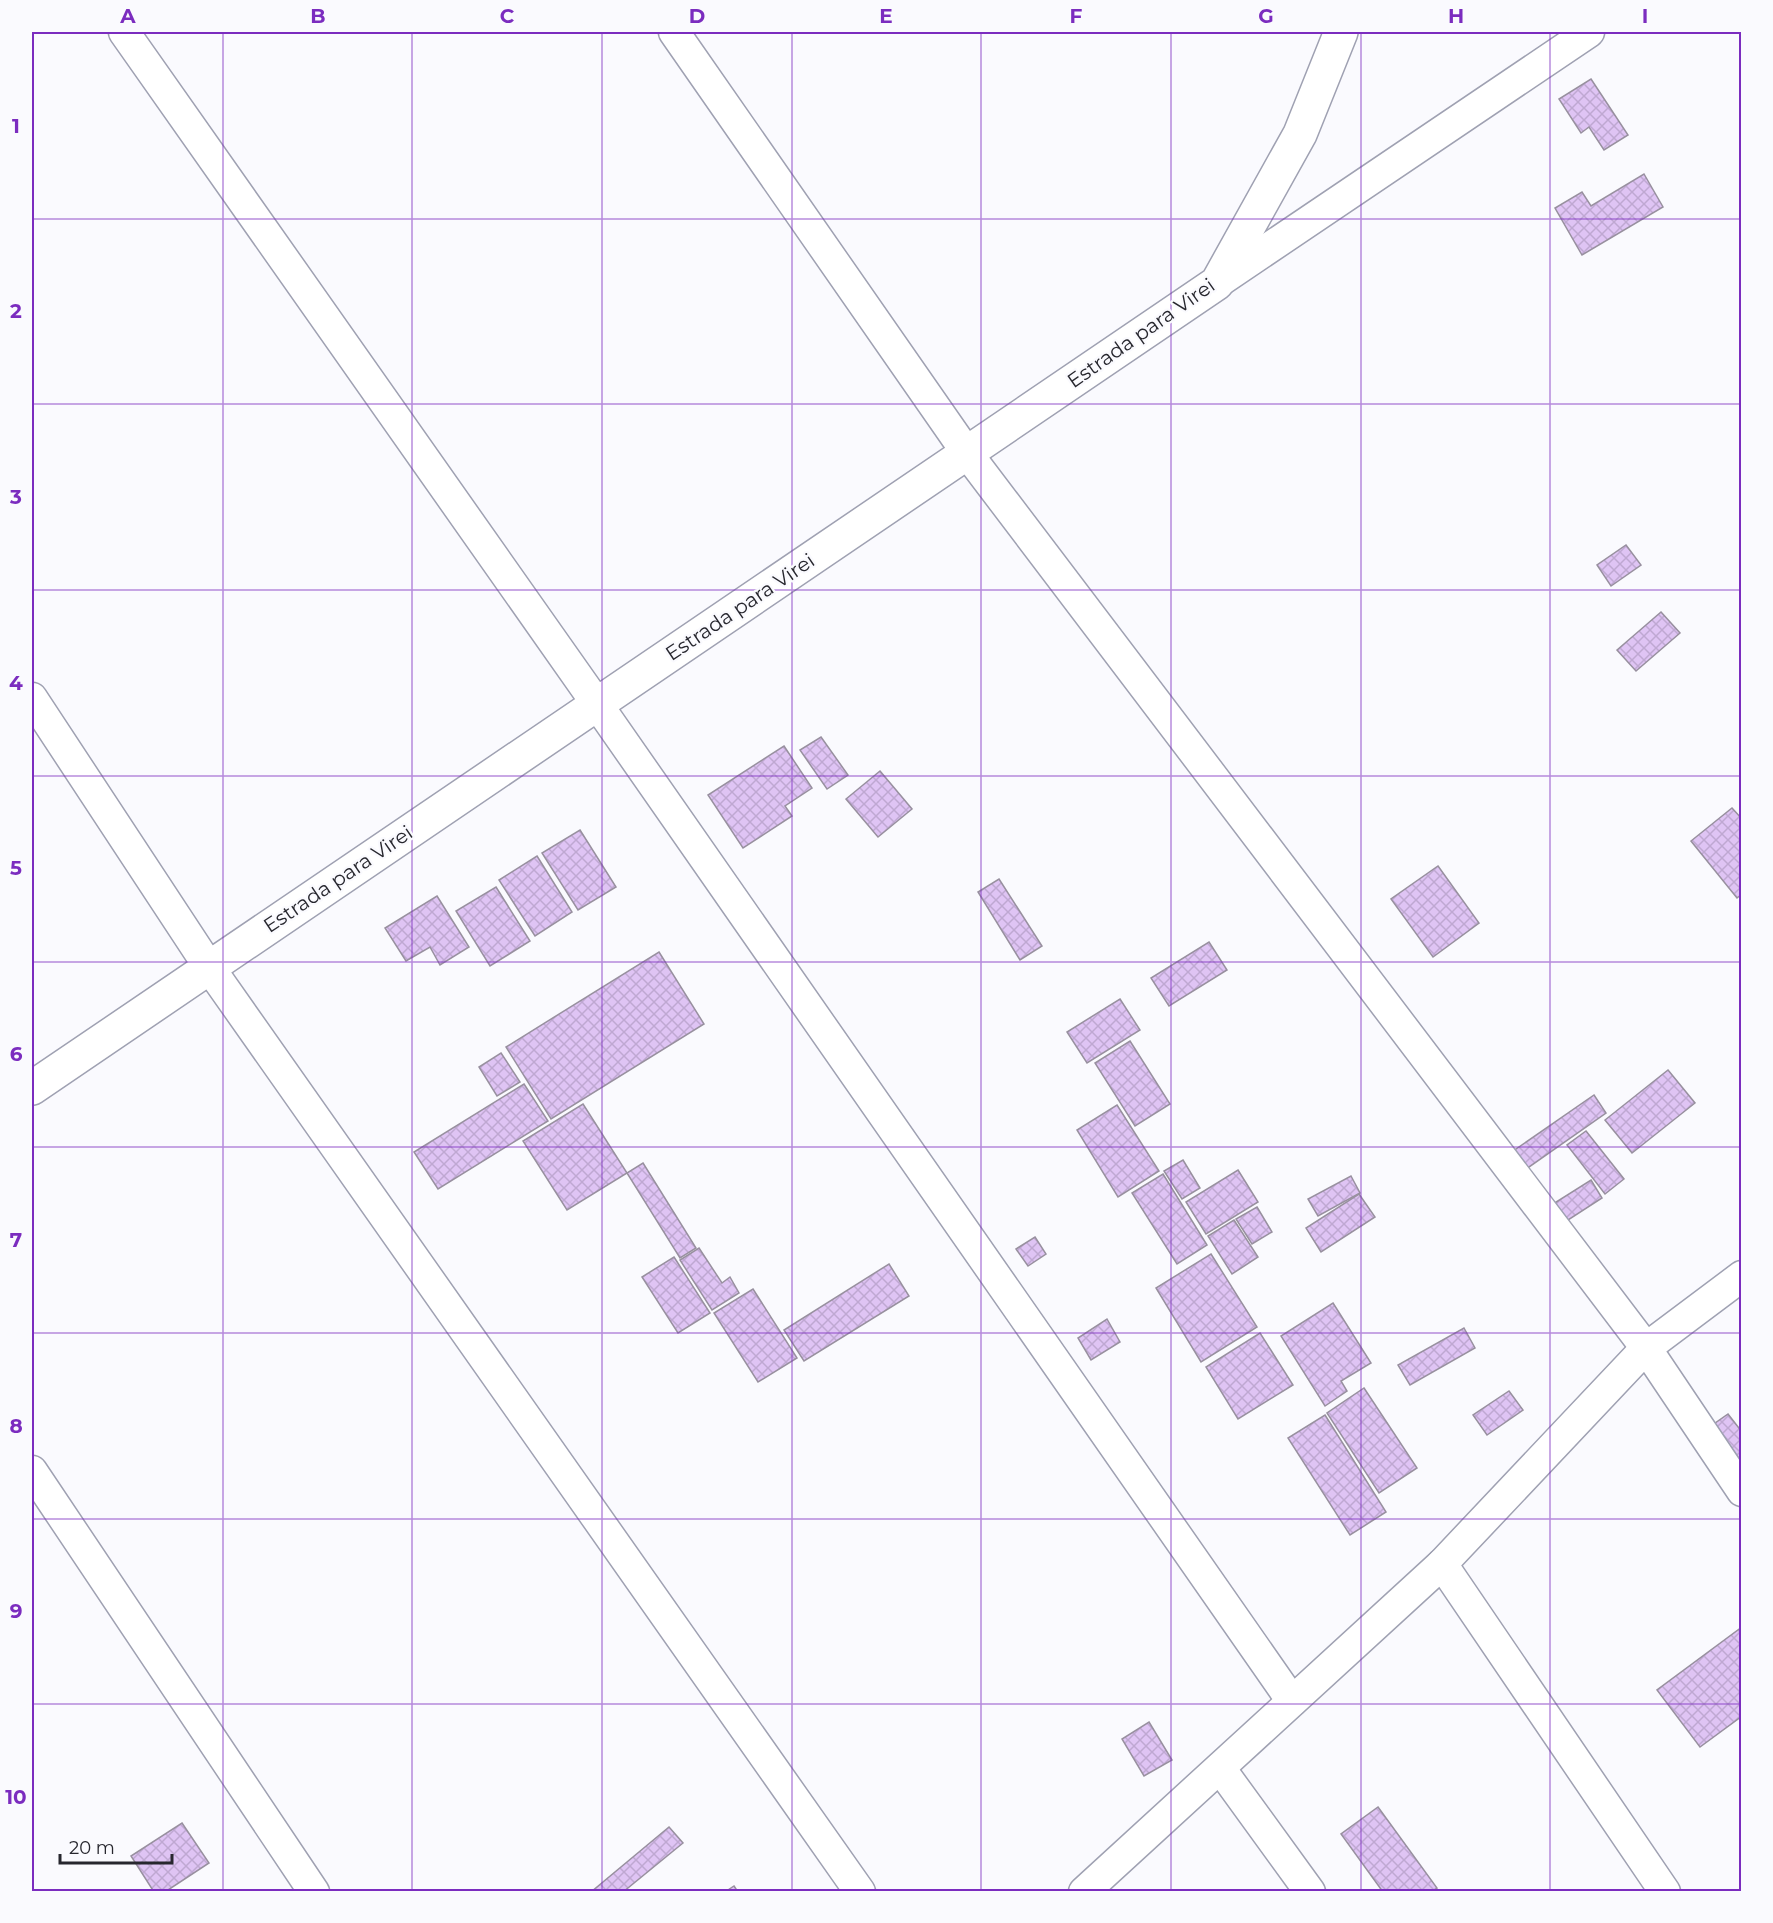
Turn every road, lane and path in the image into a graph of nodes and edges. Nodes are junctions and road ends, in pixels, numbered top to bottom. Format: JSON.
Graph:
{"nodes":[{"id":1,"x":124,"y":32,"type":"edge"},
{"id":2,"x":674,"y":32,"type":"edge"},
{"id":3,"x":1341,"y":32,"type":"edge"},
{"id":4,"x":1589,"y":32,"type":"edge"},
{"id":5,"x":1217,"y":283,"type":"junction"},
{"id":6,"x":967,"y":453,"type":"junction"},
{"id":7,"x":32,"y":698,"type":"edge"},
{"id":8,"x":597,"y":704,"type":"junction"},
{"id":9,"x":209,"y":967,"type":"junction"},
{"id":10,"x":32,"y":1088,"type":"edge"},
{"id":11,"x":1742,"y":1276,"type":"edge"},
{"id":12,"x":1646,"y":1348,"type":"junction"},
{"id":13,"x":32,"y":1471,"type":"edge"},
{"id":14,"x":1742,"y":1491,"type":"edge"},
{"id":15,"x":1442,"y":1564,"type":"junction"},
{"id":16,"x":1292,"y":1701,"type":"junction"},
{"id":17,"x":1220,"y":1768,"type":"junction"},
{"id":18,"x":314,"y":1892,"type":"edge"},
{"id":19,"x":860,"y":1892,"type":"edge"},
{"id":20,"x":1084,"y":1892,"type":"edge"},
{"id":21,"x":1310,"y":1892,"type":"edge"},
{"id":22,"x":1665,"y":1892,"type":"edge"}],
"edges":[{"from":1,"to":8,"type":"street"},
{"from":2,"to":6,"type":"street"},
{"from":3,"to":5,"type":"street","name":"Estrada para Virei"},
{"from":4,"to":5,"type":"street"},
{"from":5,"to":6,"type":"street","name":"Estrada para Virei"},
{"from":6,"to":8,"type":"street","name":"Estrada para Virei"},
{"from":6,"to":12,"type":"street"},
{"from":7,"to":9,"type":"street"},
{"from":8,"to":9,"type":"street","name":"Estrada para Virei"},
{"from":8,"to":16,"type":"street"},
{"from":9,"to":10,"type":"street","name":"Estrada para Virei"},
{"from":9,"to":19,"type":"street"},
{"from":11,"to":12,"type":"street"},
{"from":12,"to":14,"type":"street"},
{"from":12,"to":15,"type":"street"},
{"from":13,"to":18,"type":"street"},
{"from":15,"to":16,"type":"street"},
{"from":15,"to":22,"type":"street"},
{"from":16,"to":17,"type":"street"},
{"from":17,"to":20,"type":"street"},
{"from":17,"to":21,"type":"street"}]}
